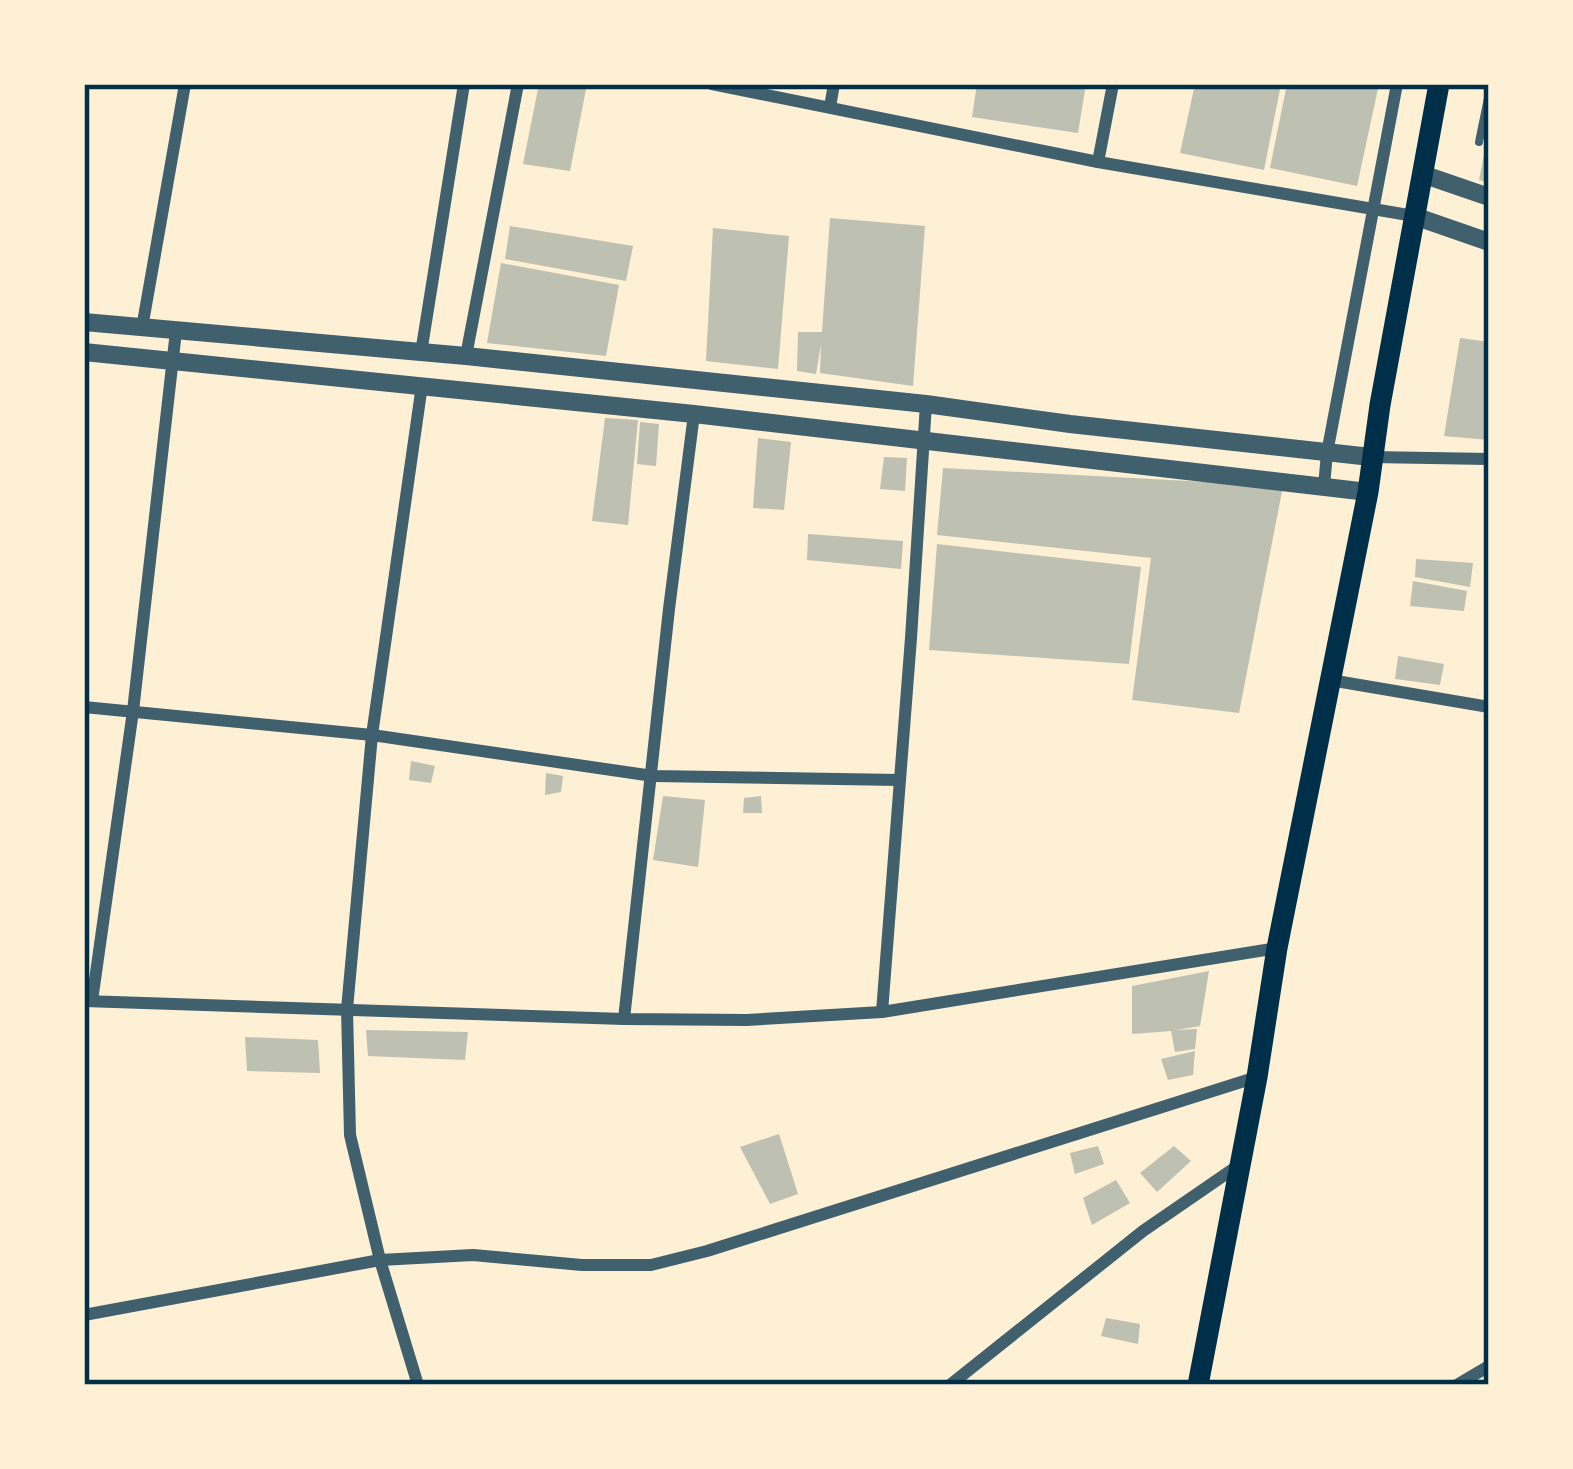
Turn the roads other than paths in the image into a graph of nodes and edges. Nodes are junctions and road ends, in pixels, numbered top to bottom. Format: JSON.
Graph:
{"nodes":[{"id":1,"x":184,"y":84,"type":"edge"},
{"id":2,"x":464,"y":84,"type":"edge"},
{"id":3,"x":518,"y":84,"type":"edge"},
{"id":4,"x":712,"y":84,"type":"edge"},
{"id":5,"x":834,"y":84,"type":"edge"},
{"id":6,"x":1113,"y":84,"type":"edge"},
{"id":7,"x":1397,"y":84,"type":"edge"},
{"id":8,"x":1439,"y":84,"type":"edge"},
{"id":9,"x":1489,"y":93,"type":"edge"},
{"id":10,"x":830,"y":107,"type":"junction"},
{"id":11,"x":1479,"y":142,"type":"dead end"},
{"id":12,"x":1098,"y":162,"type":"junction"},
{"id":13,"x":1422,"y":174,"type":"junction"},
{"id":14,"x":1489,"y":197,"type":"edge"},
{"id":15,"x":1374,"y":208,"type":"junction"},
{"id":16,"x":1414,"y":216,"type":"junction"},
{"id":17,"x":1489,"y":242,"type":"edge"},
{"id":18,"x":84,"y":322,"type":"edge"},
{"id":19,"x":142,"y":328,"type":"junction"},
{"id":20,"x":176,"y":331,"type":"junction"},
{"id":21,"x":84,"y":352,"type":"edge"},
{"id":22,"x":421,"y":352,"type":"junction"},
{"id":23,"x":466,"y":356,"type":"junction"},
{"id":24,"x":175,"y":360,"type":"junction"},
{"id":25,"x":422,"y":385,"type":"junction"},
{"id":26,"x":771,"y":389,"type":"junction"},
{"id":27,"x":926,"y":404,"type":"junction"},
{"id":28,"x":694,"y":414,"type":"junction"},
{"id":29,"x":764,"y":422,"type":"junction"},
{"id":30,"x":923,"y":442,"type":"junction"},
{"id":31,"x":1327,"y":453,"type":"junction"},
{"id":32,"x":1371,"y":457,"type":"junction"},
{"id":33,"x":1489,"y":459,"type":"edge"},
{"id":34,"x":1324,"y":487,"type":"junction"},
{"id":35,"x":1367,"y":492,"type":"junction"},
{"id":36,"x":1330,"y":680,"type":"junction"},
{"id":37,"x":84,"y":707,"type":"edge"},
{"id":38,"x":1489,"y":707,"type":"edge"},
{"id":39,"x":133,"y":711,"type":"junction"},
{"id":40,"x":372,"y":735,"type":"junction"},
{"id":41,"x":652,"y":776,"type":"junction"},
{"id":42,"x":899,"y":780,"type":"junction"},
{"id":43,"x":1277,"y":948,"type":"junction"},
{"id":44,"x":88,"y":1001,"type":"edge"},
{"id":45,"x":347,"y":1010,"type":"junction"},
{"id":46,"x":882,"y":1012,"type":"junction"},
{"id":47,"x":625,"y":1019,"type":"junction"},
{"id":48,"x":1257,"y":1077,"type":"junction"},
{"id":49,"x":1239,"y":1165,"type":"junction"},
{"id":50,"x":380,"y":1260,"type":"junction"},
{"id":51,"x":84,"y":1316,"type":"edge"},
{"id":52,"x":1489,"y":1366,"type":"edge"},
{"id":53,"x":418,"y":1385,"type":"edge"},
{"id":54,"x":950,"y":1385,"type":"edge"},
{"id":55,"x":1198,"y":1385,"type":"edge"},
{"id":56,"x":1456,"y":1385,"type":"edge"}],
"edges":[{"from":1,"to":19,"type":"street"},
{"from":2,"to":22,"type":"street"},
{"from":3,"to":23,"type":"street"},
{"from":4,"to":10,"type":"street"},
{"from":5,"to":10,"type":"street"},
{"from":6,"to":12,"type":"street"},
{"from":7,"to":15,"type":"street"},
{"from":8,"to":13,"type":"main road"},
{"from":9,"to":11,"type":"lane"},
{"from":10,"to":12,"type":"street"},
{"from":12,"to":15,"type":"street"},
{"from":13,"to":14,"type":"street"},
{"from":13,"to":16,"type":"main road"},
{"from":15,"to":16,"type":"street"},
{"from":15,"to":31,"type":"street"},
{"from":16,"to":17,"type":"street"},
{"from":16,"to":32,"type":"main road"},
{"from":18,"to":19,"type":"street"},
{"from":19,"to":20,"type":"street"},
{"from":20,"to":22,"type":"street"},
{"from":20,"to":24,"type":"street"},
{"from":21,"to":24,"type":"street"},
{"from":22,"to":23,"type":"street"},
{"from":23,"to":26,"type":"street"},
{"from":24,"to":25,"type":"street"},
{"from":24,"to":39,"type":"street"},
{"from":25,"to":28,"type":"street"},
{"from":25,"to":40,"type":"street"},
{"from":26,"to":27,"type":"street"},
{"from":26,"to":29,"type":"street"},
{"from":27,"to":30,"type":"street"},
{"from":27,"to":31,"type":"street"},
{"from":28,"to":29,"type":"street"},
{"from":28,"to":41,"type":"street"},
{"from":29,"to":30,"type":"street"},
{"from":30,"to":34,"type":"street"},
{"from":30,"to":42,"type":"street"},
{"from":31,"to":32,"type":"street"},
{"from":31,"to":34,"type":"street"},
{"from":32,"to":33,"type":"street"},
{"from":32,"to":35,"type":"main road"},
{"from":34,"to":35,"type":"street"},
{"from":35,"to":36,"type":"main road"},
{"from":36,"to":38,"type":"street"},
{"from":36,"to":43,"type":"main road"},
{"from":37,"to":39,"type":"street"},
{"from":39,"to":40,"type":"street"},
{"from":39,"to":44,"type":"street"},
{"from":40,"to":41,"type":"street"},
{"from":40,"to":45,"type":"street"},
{"from":41,"to":42,"type":"street"},
{"from":41,"to":47,"type":"street"},
{"from":42,"to":46,"type":"street"},
{"from":43,"to":46,"type":"street"},
{"from":43,"to":48,"type":"main road"},
{"from":44,"to":45,"type":"street"},
{"from":45,"to":47,"type":"street"},
{"from":45,"to":50,"type":"street"},
{"from":46,"to":47,"type":"street"},
{"from":48,"to":49,"type":"main road"},
{"from":48,"to":50,"type":"street"},
{"from":49,"to":54,"type":"street"},
{"from":49,"to":55,"type":"main road"},
{"from":50,"to":51,"type":"street"},
{"from":50,"to":53,"type":"street"},
{"from":52,"to":56,"type":"street"}]}
